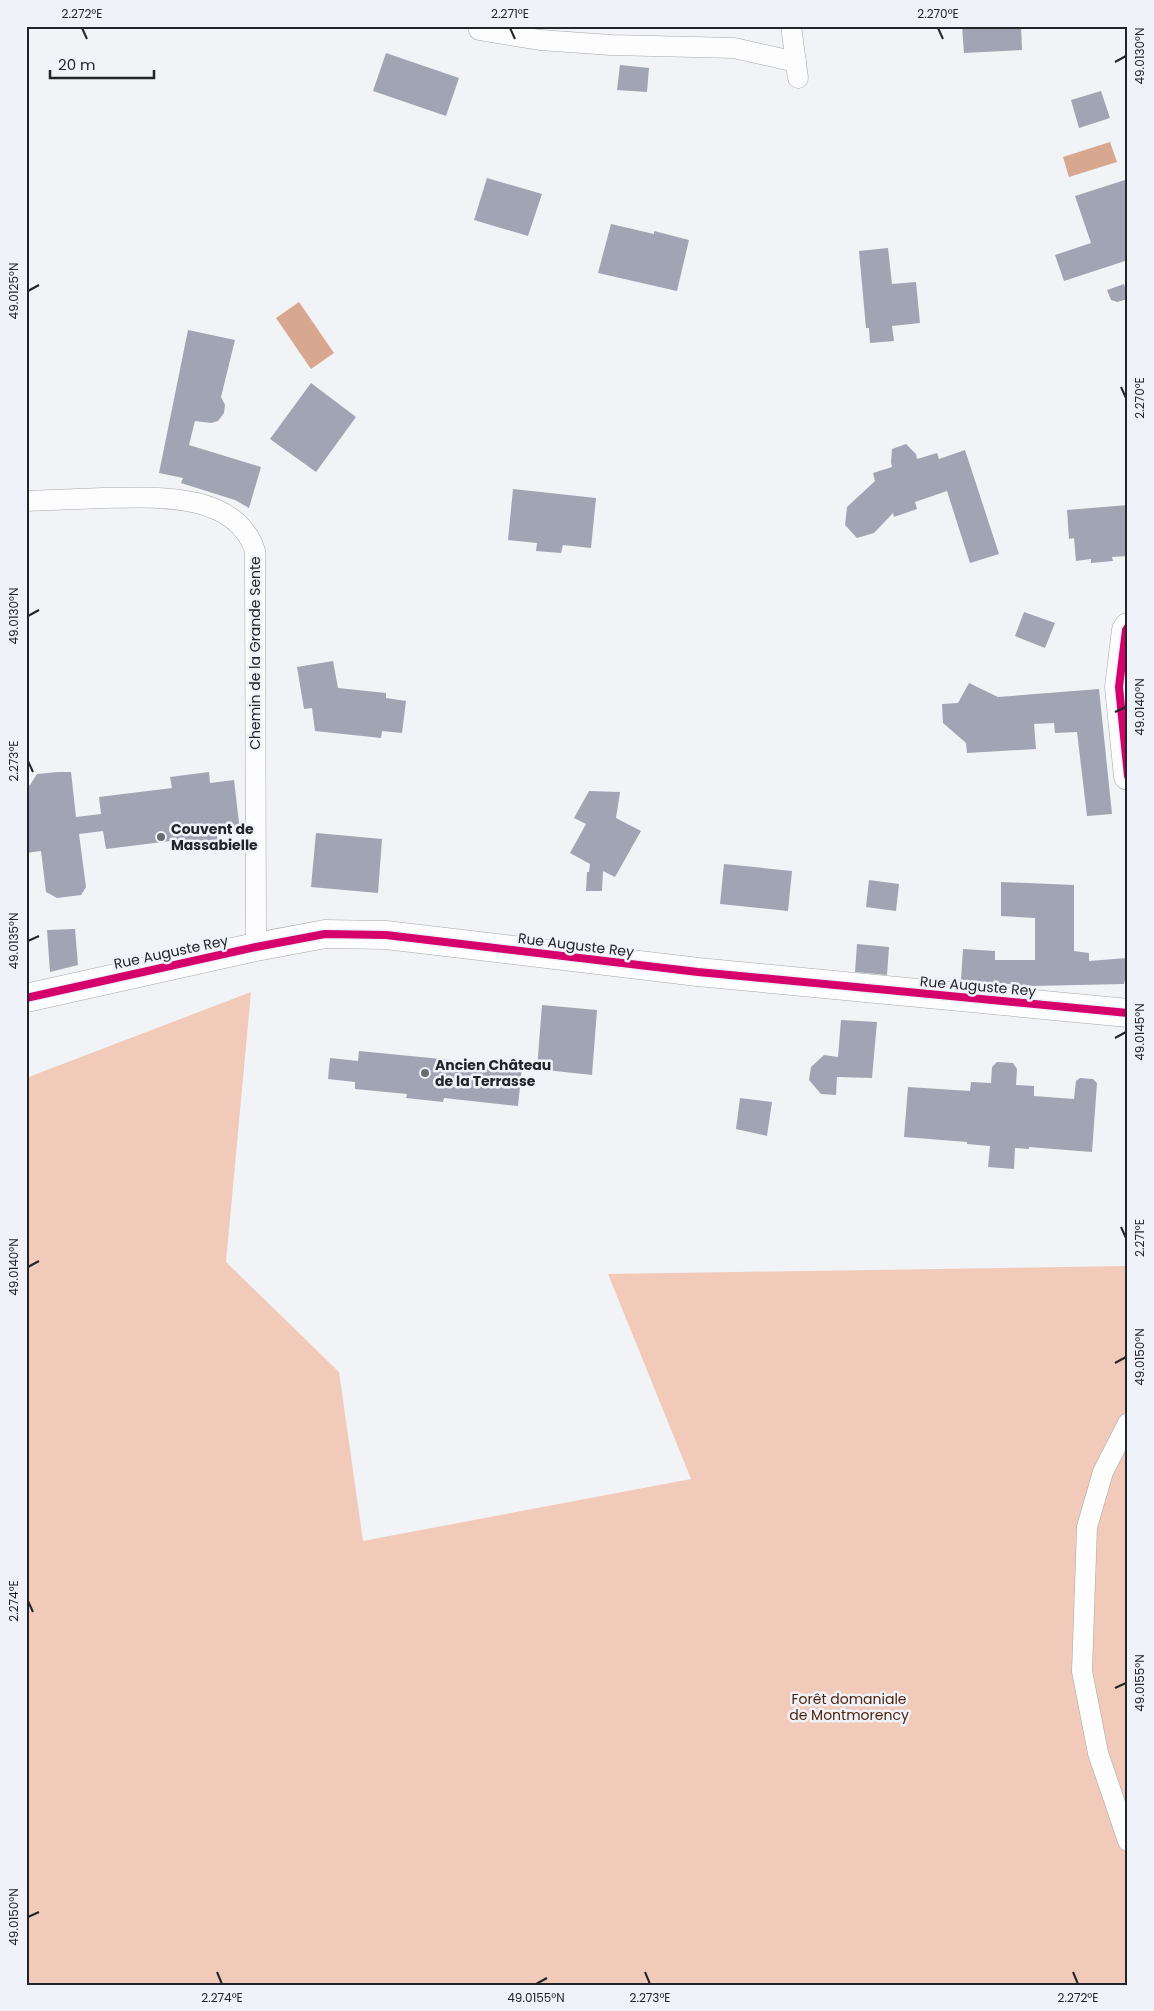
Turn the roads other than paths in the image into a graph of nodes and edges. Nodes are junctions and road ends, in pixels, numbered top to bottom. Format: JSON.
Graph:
{"nodes":[{"id":1,"x":791,"y":26,"type":"edge"},
{"id":2,"x":479,"y":30,"type":"dead end"},
{"id":3,"x":26,"y":501,"type":"edge"},
{"id":4,"x":1128,"y":627,"type":"edge"},
{"id":5,"x":1128,"y":776,"type":"edge"},
{"id":6,"x":256,"y":947,"type":"junction"},
{"id":7,"x":26,"y":998,"type":"edge"},
{"id":8,"x":1128,"y":1013,"type":"edge"},
{"id":9,"x":1128,"y":1423,"type":"edge"},
{"id":10,"x":1128,"y":1841,"type":"edge"}],
"edges":[{"from":1,"to":2,"type":"lane"},
{"from":3,"to":6,"type":"lane","name":"Chemin de la Grande Sente"},
{"from":4,"to":5,"type":"street"},
{"from":6,"to":7,"type":"street","name":"Rue Auguste Rey"},
{"from":6,"to":8,"type":"street","name":"Rue Auguste Rey"},
{"from":9,"to":10,"type":"lane"}]}
